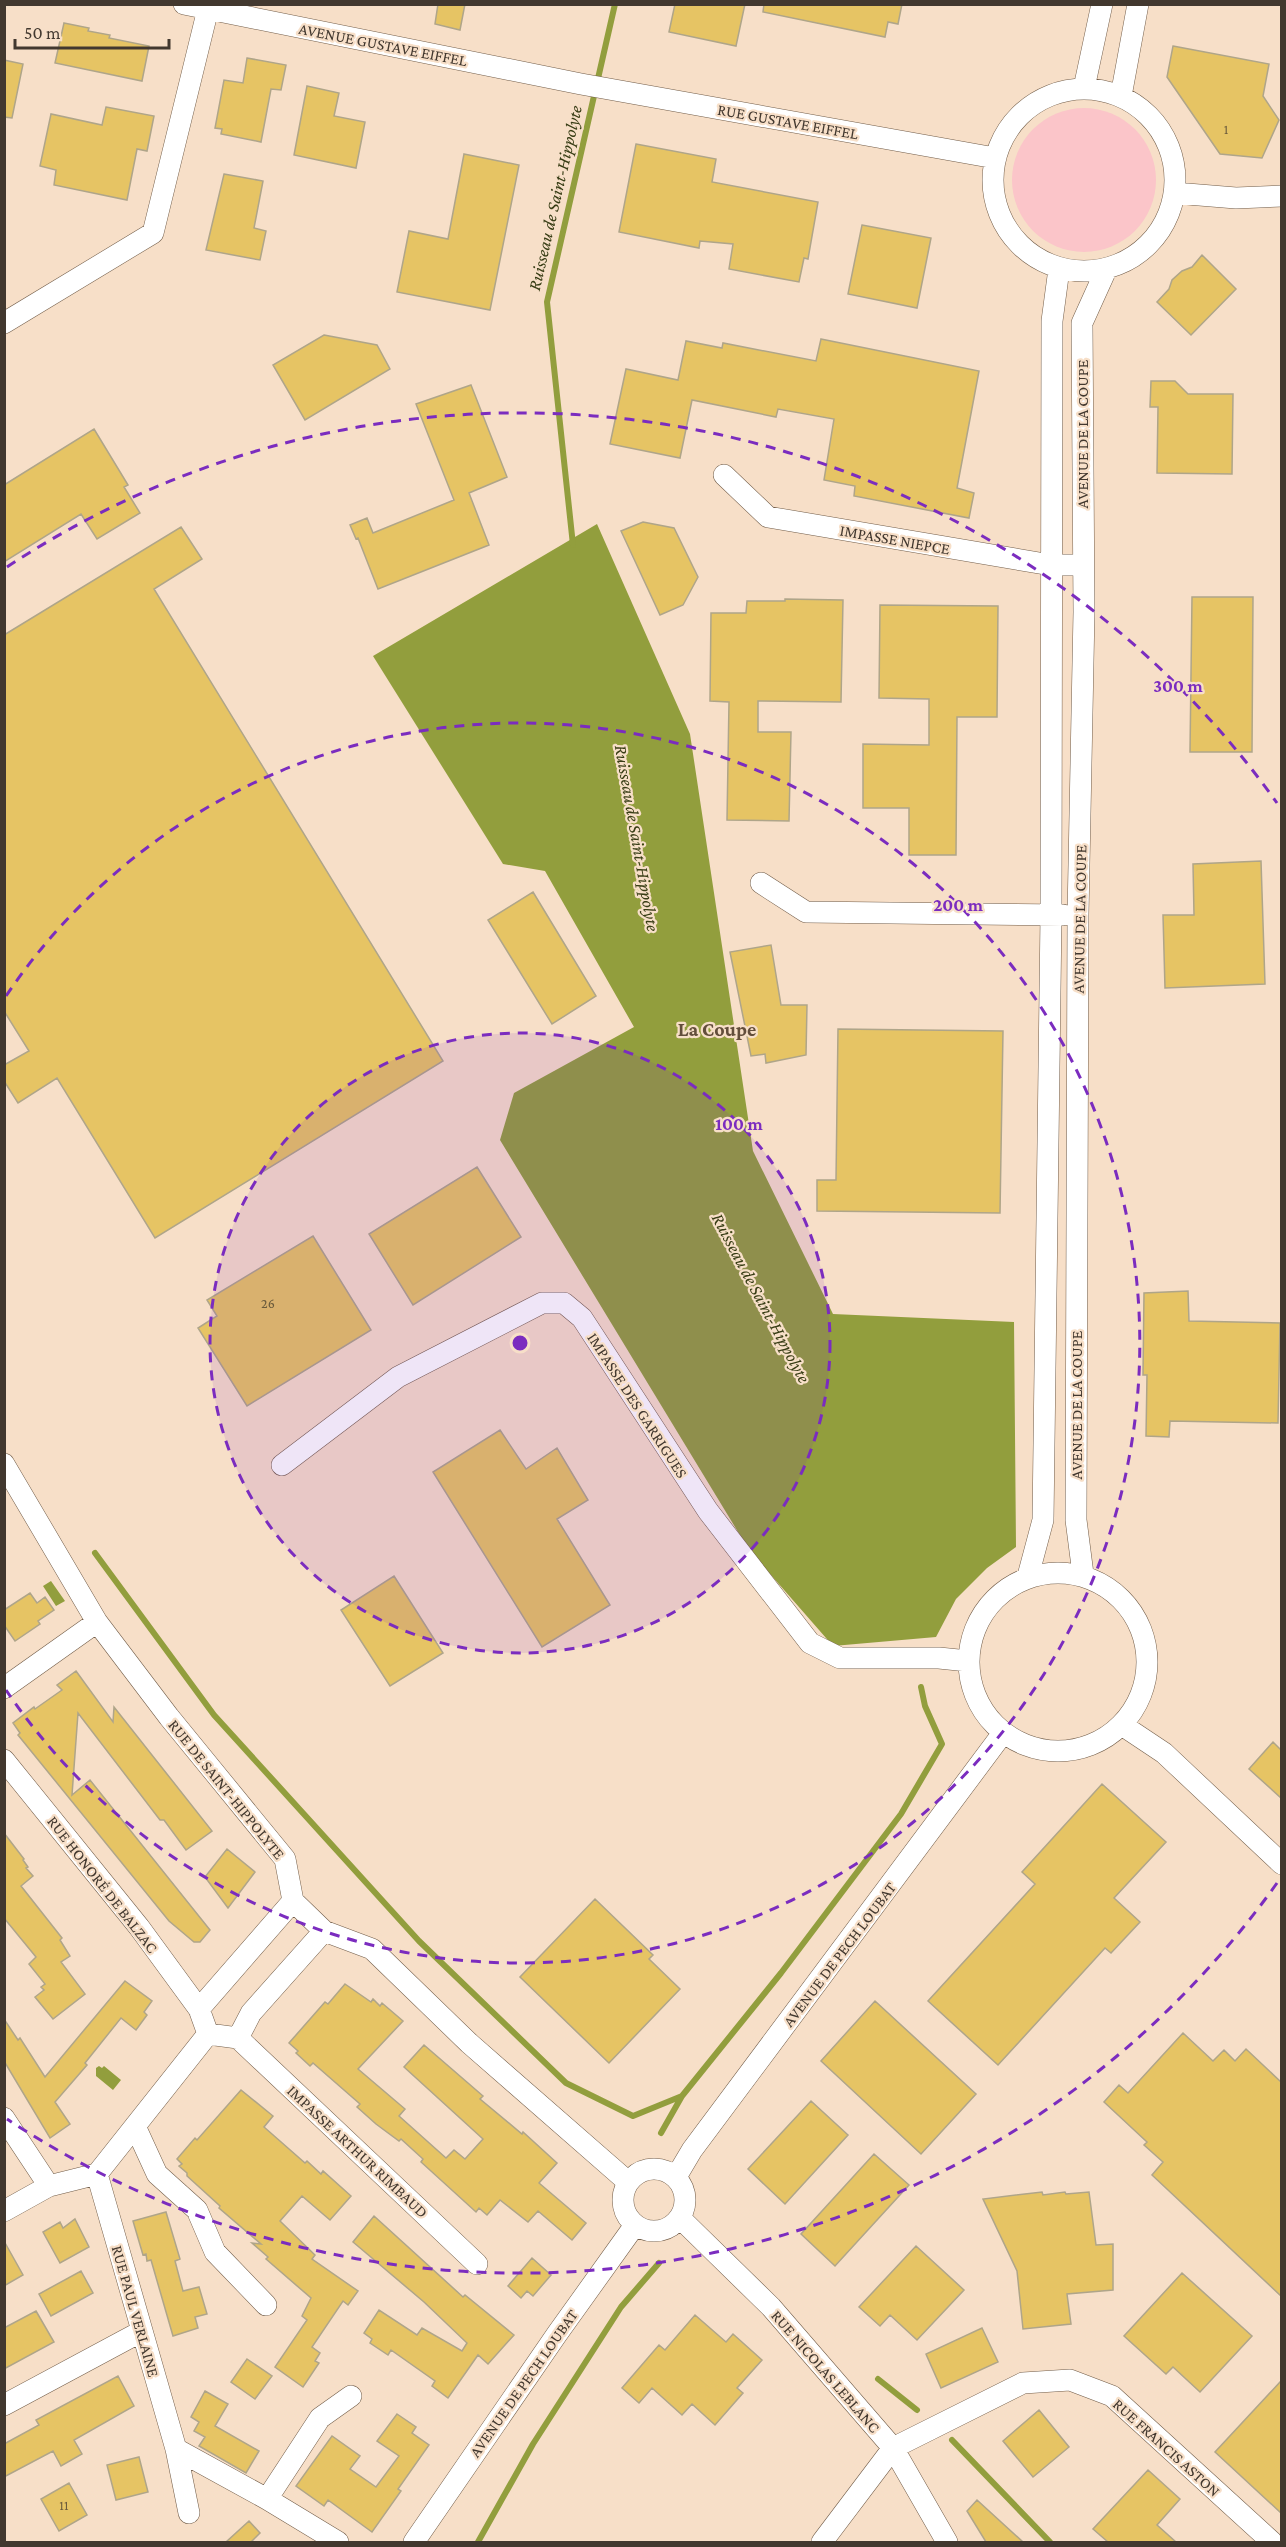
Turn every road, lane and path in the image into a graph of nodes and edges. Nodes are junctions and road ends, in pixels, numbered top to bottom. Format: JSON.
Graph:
{"nodes":[{"id":1,"x":184,"y":4,"type":"edge"},
{"id":2,"x":1102,"y":4,"type":"edge"},
{"id":3,"x":1138,"y":4,"type":"edge"},
{"id":4,"x":208,"y":9,"type":"junction"},
{"id":5,"x":581,"y":84,"type":"joint"},
{"id":6,"x":1084,"y":88,"type":"junction"},
{"id":7,"x":1121,"y":96,"type":"junction"},
{"id":8,"x":995,"y":158,"type":"junction"},
{"id":9,"x":1175,"y":192,"type":"junction"},
{"id":10,"x":1281,"y":196,"type":"edge"},
{"id":11,"x":1059,"y":269,"type":"junction"},
{"id":12,"x":1106,"y":270,"type":"junction"},
{"id":13,"x":4,"y":323,"type":"edge"},
{"id":14,"x":724,"y":476,"type":"dead end"},
{"id":15,"x":1051,"y":565,"type":"junction"},
{"id":16,"x":1083,"y":565,"type":"junction"},
{"id":17,"x":761,"y":883,"type":"dead end"},
{"id":18,"x":1078,"y":915,"type":"junction"},
{"id":19,"x":1051,"y":916,"type":"junction"},
{"id":20,"x":4,"y":1464,"type":"edge"},
{"id":21,"x":282,"y":1465,"type":"dead end"},
{"id":22,"x":1083,"y":1574,"type":"junction"},
{"id":23,"x":1028,"y":1576,"type":"junction"},
{"id":24,"x":97,"y":1622,"type":"junction"},
{"id":25,"x":968,"y":1661,"type":"junction"},
{"id":26,"x":4,"y":1688,"type":"edge"},
{"id":27,"x":1122,"y":1725,"type":"junction"},
{"id":28,"x":1003,"y":1733,"type":"junction"},
{"id":29,"x":4,"y":1760,"type":"edge"},
{"id":30,"x":1281,"y":1864,"type":"edge"},
{"id":31,"x":293,"y":1901,"type":"junction"},
{"id":32,"x":324,"y":1931,"type":"junction"},
{"id":33,"x":199,"y":2009,"type":"junction"},
{"id":34,"x":208,"y":2034,"type":"junction"},
{"id":35,"x":238,"y":2038,"type":"junction"},
{"id":36,"x":4,"y":2118,"type":"edge"},
{"id":37,"x":135,"y":2126,"type":"junction"},
{"id":38,"x":97,"y":2174,"type":"junction"},
{"id":39,"x":676,"y":2176,"type":"junction"},
{"id":40,"x":628,"y":2182,"type":"junction"},
{"id":41,"x":49,"y":2186,"type":"junction"},
{"id":42,"x":4,"y":2211,"type":"edge"},
{"id":43,"x":680,"y":2218,"type":"junction"},
{"id":44,"x":635,"y":2225,"type":"junction"},
{"id":45,"x":477,"y":2264,"type":"dead end"},
{"id":46,"x":266,"y":2305,"type":"dead end"},
{"id":47,"x":142,"y":2331,"type":"junction"},
{"id":48,"x":351,"y":2396,"type":"dead end"},
{"id":49,"x":4,"y":2405,"type":"edge"},
{"id":50,"x":893,"y":2448,"type":"junction"},
{"id":51,"x":176,"y":2449,"type":"junction"},
{"id":52,"x":267,"y":2499,"type":"junction"},
{"id":53,"x":189,"y":2513,"type":"dead end"},
{"id":54,"x":338,"y":2542,"type":"edge"},
{"id":55,"x":414,"y":2542,"type":"edge"},
{"id":56,"x":822,"y":2542,"type":"edge"},
{"id":57,"x":947,"y":2542,"type":"edge"},
{"id":58,"x":1272,"y":2542,"type":"edge"}],
"edges":[{"from":1,"to":4,"type":"street","name":"AVENUE GUSTAVE EIFFEL"},
{"from":2,"to":6,"type":"street"},
{"from":3,"to":7,"type":"street"},
{"from":4,"to":5,"type":"street","name":"AVENUE GUSTAVE EIFFEL"},
{"from":4,"to":13,"type":"street"},
{"from":5,"to":8,"type":"street","name":"RUE GUSTAVE EIFFEL"},
{"from":6,"to":7,"type":"street"},
{"from":6,"to":8,"type":"street"},
{"from":7,"to":9,"type":"street"},
{"from":8,"to":11,"type":"street"},
{"from":9,"to":10,"type":"street"},
{"from":9,"to":12,"type":"street"},
{"from":11,"to":12,"type":"street"},
{"from":11,"to":15,"type":"street","name":"AVENUE DE LA COUPE"},
{"from":12,"to":16,"type":"street","name":"AVENUE DE LA COUPE"},
{"from":14,"to":15,"type":"street","name":"IMPASSE NIEPCE"},
{"from":15,"to":16,"type":"street","name":"IMPASSE NIEPCE"},
{"from":15,"to":19,"type":"street","name":"AVENUE DE LA COUPE"},
{"from":16,"to":18,"type":"street","name":"AVENUE DE LA COUPE"},
{"from":17,"to":19,"type":"street"},
{"from":18,"to":19,"type":"street"},
{"from":18,"to":22,"type":"street","name":"AVENUE DE LA COUPE"},
{"from":19,"to":23,"type":"street","name":"AVENUE DE LA COUPE"},
{"from":20,"to":24,"type":"street","name":"RUE DE SAINT-HIPPOLYTE"},
{"from":21,"to":25,"type":"street","name":"IMPASSE DES GARRIGUES"},
{"from":22,"to":23,"type":"street"},
{"from":22,"to":27,"type":"street"},
{"from":23,"to":25,"type":"street"},
{"from":24,"to":26,"type":"street"},
{"from":24,"to":31,"type":"street","name":"RUE DE SAINT-HIPPOLYTE"},
{"from":25,"to":28,"type":"street"},
{"from":27,"to":28,"type":"street"},
{"from":27,"to":30,"type":"street"},
{"from":28,"to":39,"type":"street","name":"AVENUE DE PECH LOUBAT"},
{"from":29,"to":33,"type":"street","name":"RUE HONORÉ DE BALZAC"},
{"from":31,"to":32,"type":"street"},
{"from":31,"to":33,"type":"street"},
{"from":32,"to":35,"type":"street"},
{"from":32,"to":40,"type":"street"},
{"from":33,"to":34,"type":"street","name":"RUE HONORÉ DE BALZAC"},
{"from":34,"to":35,"type":"street"},
{"from":34,"to":37,"type":"street"},
{"from":35,"to":45,"type":"street","name":"IMPASSE ARTHUR RIMBAUD"},
{"from":36,"to":41,"type":"street"},
{"from":37,"to":38,"type":"street"},
{"from":37,"to":46,"type":"street"},
{"from":38,"to":41,"type":"street"},
{"from":38,"to":47,"type":"street","name":"RUE PAUL VERLAINE"},
{"from":39,"to":40,"type":"street"},
{"from":39,"to":43,"type":"street"},
{"from":40,"to":44,"type":"street"},
{"from":41,"to":42,"type":"street"},
{"from":43,"to":44,"type":"street"},
{"from":43,"to":50,"type":"street","name":"RUE NICOLAS LEBLANC"},
{"from":44,"to":55,"type":"street","name":"AVENUE DE PECH LOUBAT"},
{"from":47,"to":49,"type":"street"},
{"from":47,"to":51,"type":"street","name":"RUE PAUL VERLAINE"},
{"from":48,"to":52,"type":"street"},
{"from":50,"to":56,"type":"street","name":"RUE FRANCIS ASTON"},
{"from":50,"to":57,"type":"street","name":"RUE NICOLAS LEBLANC"},
{"from":50,"to":58,"type":"street","name":"RUE FRANCIS ASTON"},
{"from":51,"to":52,"type":"street"},
{"from":51,"to":53,"type":"street","name":"RUE PAUL VERLAINE"},
{"from":52,"to":54,"type":"street"}]}
